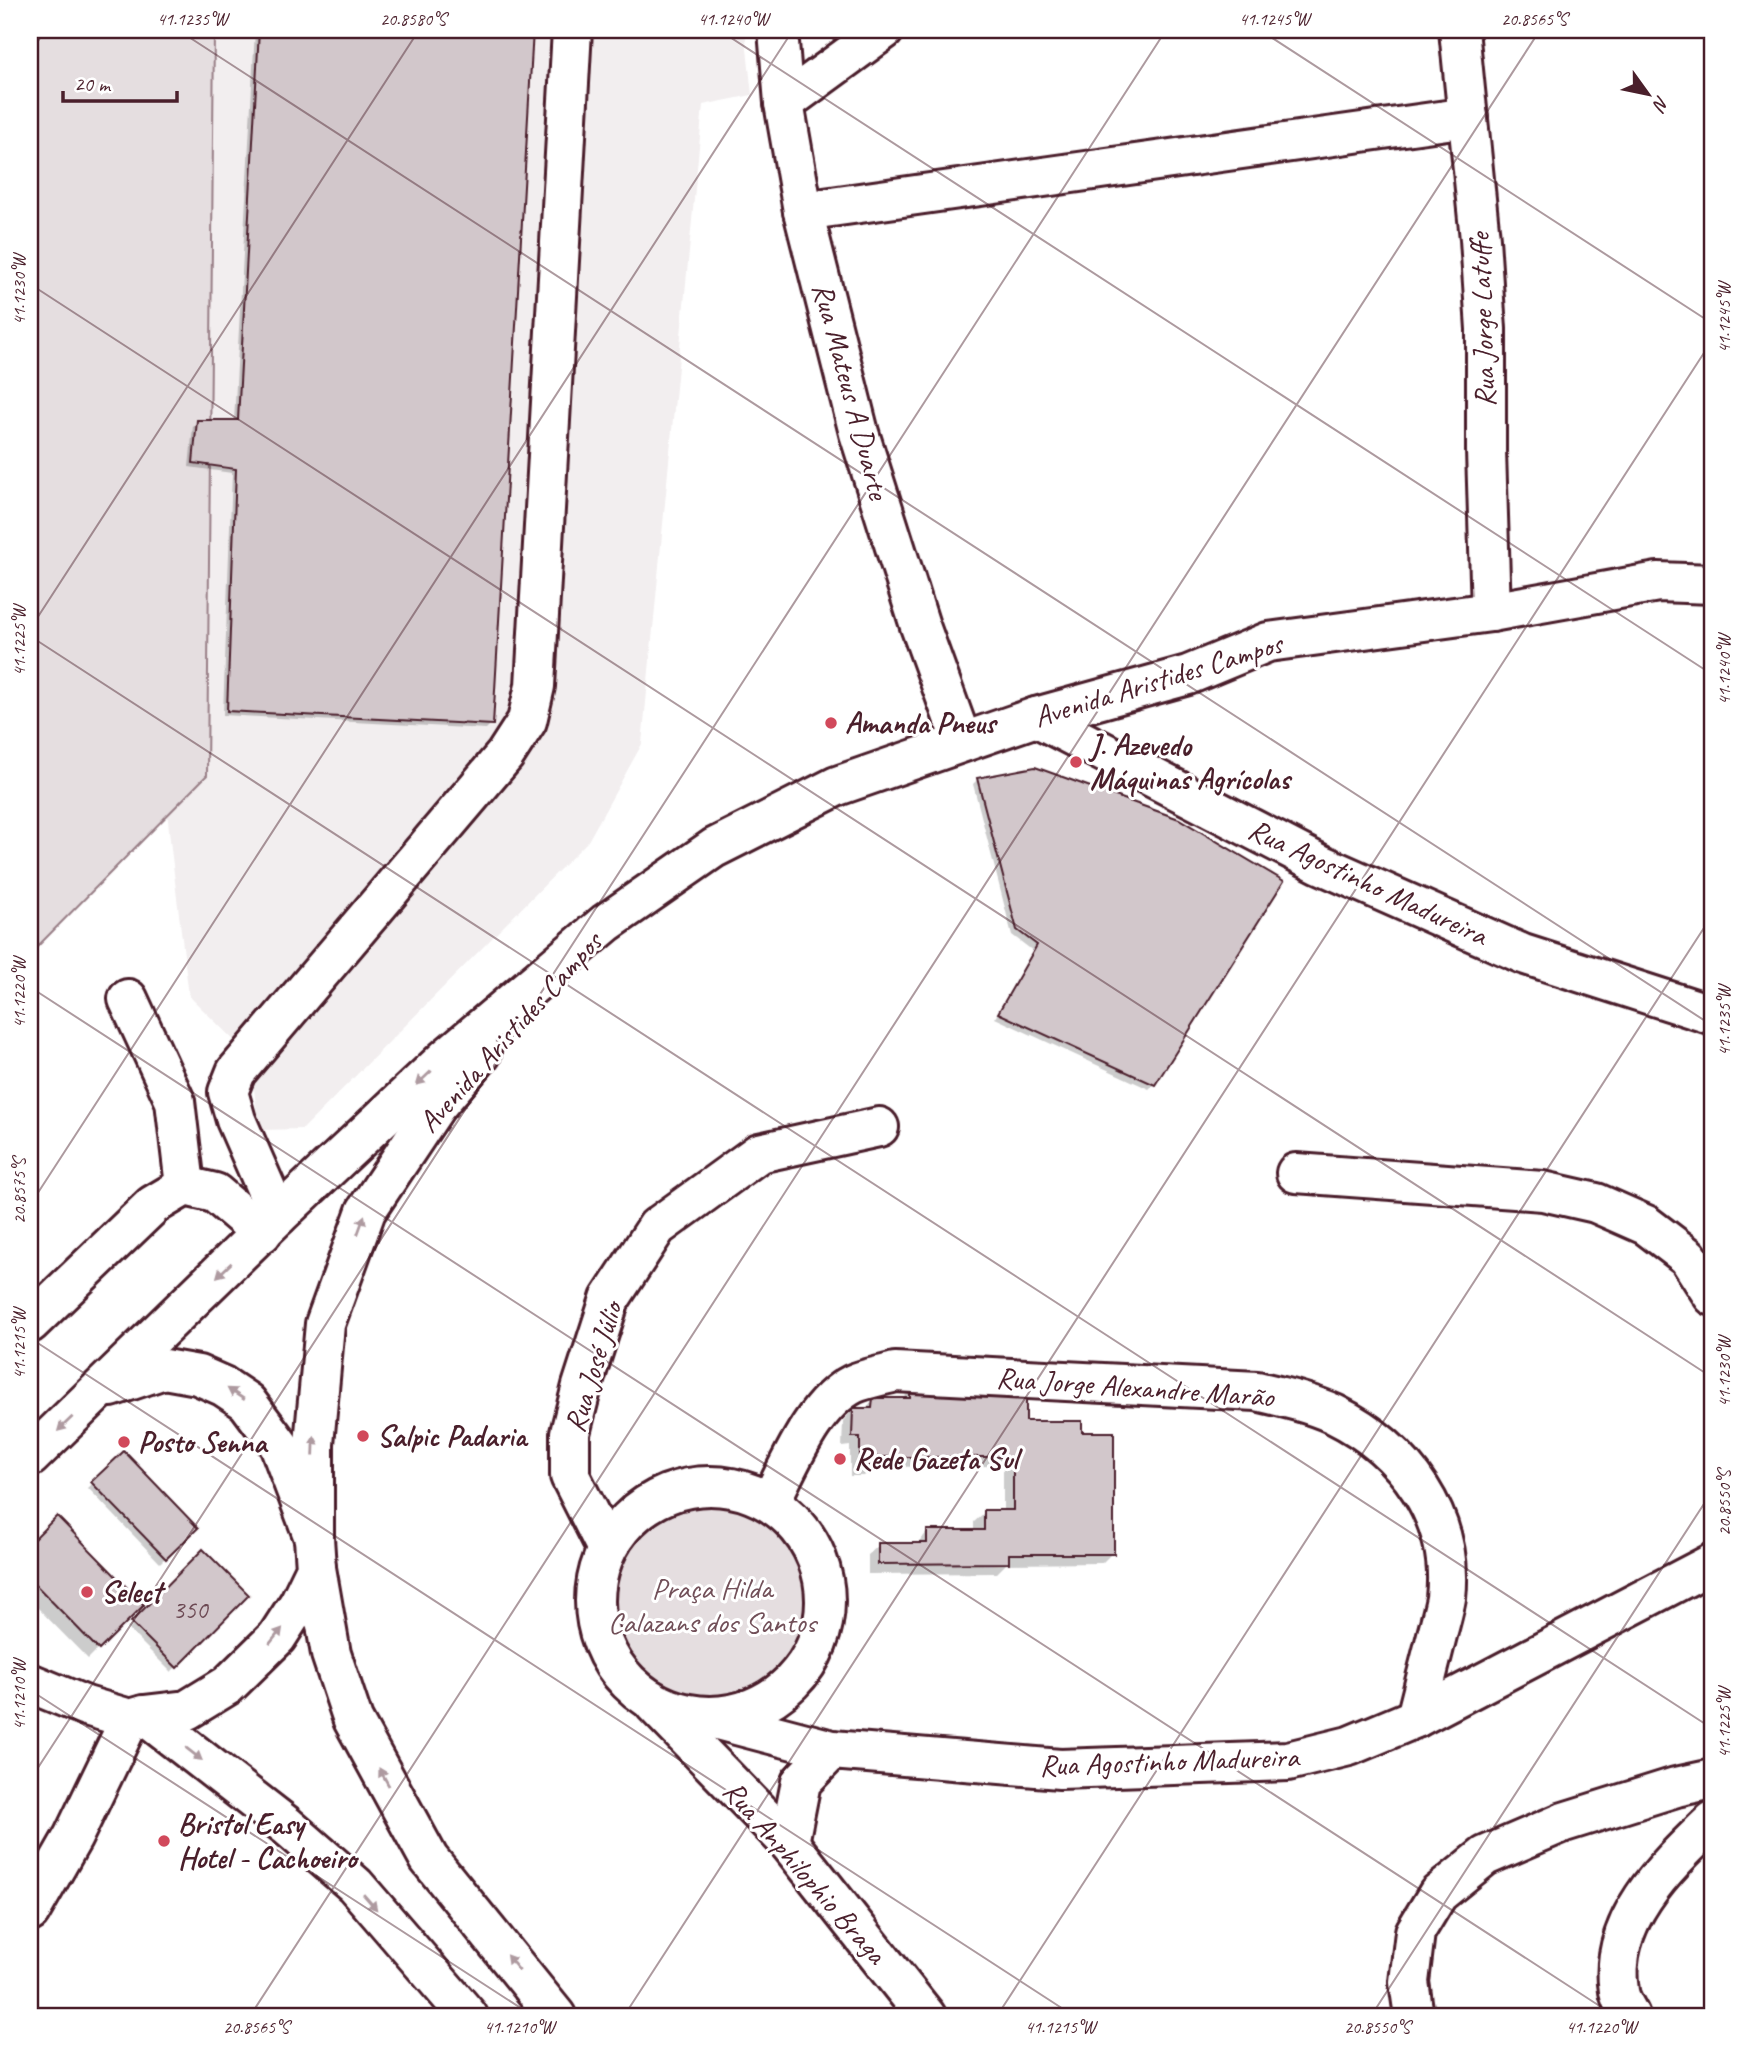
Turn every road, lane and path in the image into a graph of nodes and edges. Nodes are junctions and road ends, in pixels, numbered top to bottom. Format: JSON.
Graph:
{"nodes":[{"id":1,"x":572,"y":30,"type":"edge"},
{"id":2,"x":778,"y":30,"type":"edge"},
{"id":3,"x":884,"y":30,"type":"edge"},
{"id":4,"x":1459,"y":30,"type":"edge"},
{"id":5,"x":784,"y":103,"type":"junction"},
{"id":6,"x":1468,"y":117,"type":"junction"},
{"id":7,"x":803,"y":211,"type":"junction"},
{"id":8,"x":1713,"y":584,"type":"edge"},
{"id":9,"x":1491,"y":612,"type":"junction"},
{"id":10,"x":1036,"y":716,"type":"junction"},
{"id":11,"x":962,"y":742,"type":"junction"},
{"id":12,"x":606,"y":923,"type":"junction"},
{"id":13,"x":128,"y":999,"type":"dead end"},
{"id":14,"x":1713,"y":1015,"type":"edge"},
{"id":15,"x":879,"y":1128,"type":"dead end"},
{"id":16,"x":1296,"y":1174,"type":"dead end"},
{"id":17,"x":185,"y":1186,"type":"junction"},
{"id":18,"x":270,"y":1224,"type":"junction"},
{"id":19,"x":1713,"y":1296,"type":"edge"},
{"id":20,"x":30,"y":1323,"type":"edge"},
{"id":21,"x":99,"y":1391,"type":"junction"},
{"id":22,"x":30,"y":1457,"type":"edge"},
{"id":23,"x":770,"y":1502,"type":"junction"},
{"id":24,"x":607,"y":1549,"type":"junction"},
{"id":25,"x":315,"y":1553,"type":"junction"},
{"id":26,"x":1713,"y":1563,"type":"edge"},
{"id":27,"x":30,"y":1683,"type":"edge"},
{"id":28,"x":650,"y":1700,"type":"junction"},
{"id":29,"x":137,"y":1717,"type":"junction"},
{"id":30,"x":705,"y":1717,"type":"junction"},
{"id":31,"x":1416,"y":1718,"type":"junction"},
{"id":32,"x":832,"y":1750,"type":"junction"},
{"id":33,"x":1713,"y":1779,"type":"edge"},
{"id":34,"x":1713,"y":1821,"type":"edge"},
{"id":35,"x":789,"y":1843,"type":"junction"},
{"id":36,"x":30,"y":1912,"type":"edge"},
{"id":37,"x":468,"y":2016,"type":"edge"},
{"id":38,"x":556,"y":2016,"type":"edge"},
{"id":39,"x":926,"y":2016,"type":"edge"},
{"id":40,"x":1414,"y":2016,"type":"edge"},
{"id":41,"x":1630,"y":2016,"type":"edge"}],
"edges":[{"from":1,"to":18,"type":"main road"},
{"from":2,"to":5,"type":"main road","name":"Rua Mateus A Duarte"},
{"from":3,"to":5,"type":"main road"},
{"from":4,"to":6,"type":"main road","name":"Rua Jorge Latuffe"},
{"from":5,"to":7,"type":"main road","name":"Rua Mateus A Duarte"},
{"from":6,"to":7,"type":"main road"},
{"from":6,"to":9,"type":"main road","name":"Rua Jorge Latuffe"},
{"from":7,"to":11,"type":"main road","name":"Rua Mateus A Duarte"},
{"from":8,"to":9,"type":"main road","name":"Avenida Aristides Campos"},
{"from":9,"to":10,"type":"main road","name":"Avenida Aristides Campos"},
{"from":10,"to":11,"type":"main road","name":"Avenida Aristides Campos"},
{"from":10,"to":14,"type":"main road","name":"Rua Agostinho Madureira"},
{"from":11,"to":12,"type":"main road","name":"Avenida Aristides Campos"},
{"from":12,"to":18,"type":"main road","name":"Avenida Aristides Campos","one_way":true},
{"from":25,"to":12,"type":"main road","name":"Avenida Aristides Campos","one_way":true},
{"from":13,"to":17,"type":"main road"},
{"from":15,"to":24,"type":"main road","name":"Rua José Júlio"},
{"from":16,"to":19,"type":"main road"},
{"from":17,"to":18,"type":"main road"},
{"from":17,"to":20,"type":"main road"},
{"from":18,"to":21,"type":"main road","name":"Avenida Aristides Campos","one_way":true},
{"from":21,"to":22,"type":"main road","name":"Avenida Aristides Campos","one_way":true},
{"from":25,"to":21,"type":"main road","one_way":true},
{"from":23,"to":24,"type":"main road"},
{"from":23,"to":30,"type":"main road"},
{"from":23,"to":31,"type":"main road","name":"Rua Jorge Alexandre Marão"},
{"from":24,"to":28,"type":"main road"},
{"from":29,"to":25,"type":"main road","one_way":true},
{"from":38,"to":25,"type":"main road","one_way":true},
{"from":26,"to":31,"type":"main road","name":"Rua Agostinho Madureira"},
{"from":27,"to":29,"type":"main road"},
{"from":28,"to":30,"type":"main road"},
{"from":28,"to":35,"type":"main road","name":"Rua Anphilophio Braga"},
{"from":29,"to":36,"type":"main road"},
{"from":29,"to":37,"type":"main road","one_way":true},
{"from":30,"to":32,"type":"main road","name":"Rua Agostinho Madureira"},
{"from":31,"to":32,"type":"main road","name":"Rua Agostinho Madureira"},
{"from":32,"to":35,"type":"main road"},
{"from":33,"to":40,"type":"main road"},
{"from":34,"to":41,"type":"main road"},
{"from":35,"to":39,"type":"main road","name":"Rua Anphilophio Braga"}]}
